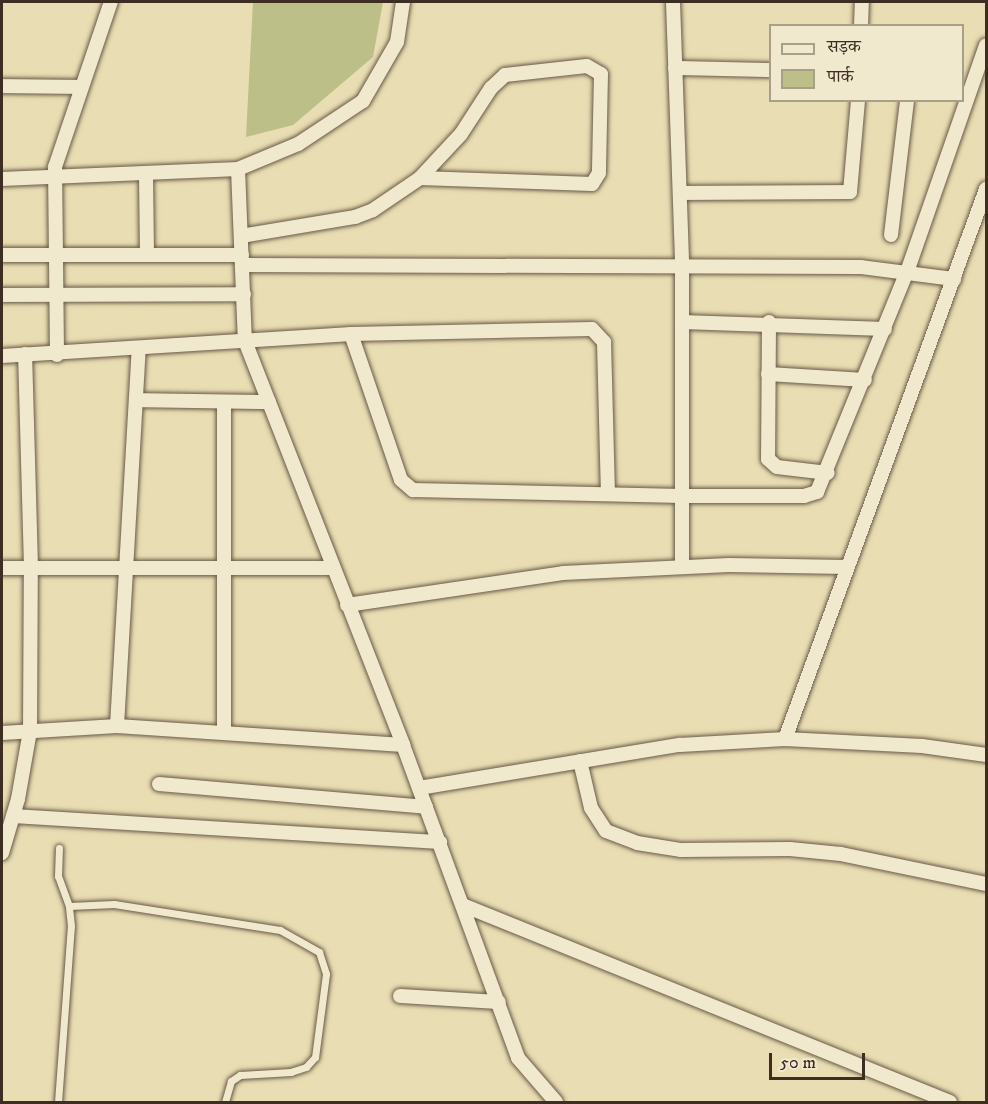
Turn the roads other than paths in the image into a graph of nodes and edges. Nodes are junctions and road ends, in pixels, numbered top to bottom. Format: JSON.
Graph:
{"nodes":[{"id":1,"x":111,"y":2,"type":"edge"},
{"id":2,"x":403,"y":2,"type":"edge"},
{"id":3,"x":673,"y":2,"type":"edge"},
{"id":4,"x":862,"y":2,"type":"edge"},
{"id":5,"x":861,"y":24,"type":"edge"},
{"id":6,"x":987,"y":45,"type":"edge"},
{"id":7,"x":675,"y":69,"type":"junction"},
{"id":8,"x":769,"y":70,"type":"edge"},
{"id":9,"x":2,"y":86,"type":"edge"},
{"id":10,"x":79,"y":87,"type":"junction"},
{"id":11,"x":858,"y":102,"type":"edge"},
{"id":12,"x":907,"y":102,"type":"edge"},
{"id":13,"x":238,"y":169,"type":"junction"},
{"id":14,"x":146,"y":174,"type":"junction"},
{"id":15,"x":420,"y":178,"type":"junction"},
{"id":16,"x":2,"y":179,"type":"edge"},
{"id":17,"x":55,"y":179,"type":"junction"},
{"id":18,"x":987,"y":189,"type":"edge"},
{"id":19,"x":680,"y":193,"type":"junction"},
{"id":20,"x":891,"y":235,"type":"dead end"},
{"id":21,"x":241,"y":236,"type":"junction"},
{"id":22,"x":56,"y":254,"type":"junction"},
{"id":23,"x":147,"y":254,"type":"junction"},
{"id":24,"x":2,"y":255,"type":"edge"},
{"id":25,"x":242,"y":260,"type":"junction"},
{"id":26,"x":682,"y":266,"type":"junction"},
{"id":27,"x":907,"y":272,"type":"junction"},
{"id":28,"x":954,"y":279,"type":"junction"},
{"id":29,"x":244,"y":294,"type":"junction"},
{"id":30,"x":2,"y":295,"type":"edge"},
{"id":31,"x":56,"y":296,"type":"junction"},
{"id":32,"x":682,"y":322,"type":"junction"},
{"id":33,"x":769,"y":322,"type":"junction"},
{"id":34,"x":885,"y":329,"type":"junction"},
{"id":35,"x":351,"y":334,"type":"junction"},
{"id":36,"x":245,"y":341,"type":"junction"},
{"id":37,"x":139,"y":350,"type":"junction"},
{"id":38,"x":25,"y":354,"type":"junction"},
{"id":39,"x":57,"y":355,"type":"junction"},
{"id":40,"x":2,"y":356,"type":"edge"},
{"id":41,"x":768,"y":374,"type":"junction"},
{"id":42,"x":865,"y":380,"type":"junction"},
{"id":43,"x":136,"y":400,"type":"junction"},
{"id":44,"x":224,"y":402,"type":"junction"},
{"id":45,"x":269,"y":402,"type":"junction"},
{"id":46,"x":828,"y":473,"type":"junction"},
{"id":47,"x":608,"y":493,"type":"junction"},
{"id":48,"x":682,"y":496,"type":"junction"},
{"id":49,"x":31,"y":567,"type":"junction"},
{"id":50,"x":126,"y":567,"type":"junction"},
{"id":51,"x":224,"y":567,"type":"junction"},
{"id":52,"x":333,"y":567,"type":"junction"},
{"id":53,"x":682,"y":567,"type":"junction"},
{"id":54,"x":847,"y":567,"type":"junction"},
{"id":55,"x":2,"y":568,"type":"edge"},
{"id":56,"x":347,"y":605,"type":"junction"},
{"id":57,"x":117,"y":726,"type":"junction"},
{"id":58,"x":224,"y":730,"type":"junction"},
{"id":59,"x":30,"y":731,"type":"junction"},
{"id":60,"x":2,"y":733,"type":"edge"},
{"id":61,"x":785,"y":739,"type":"junction"},
{"id":62,"x":404,"y":745,"type":"junction"},
{"id":63,"x":987,"y":755,"type":"edge"},
{"id":64,"x":580,"y":761,"type":"junction"},
{"id":65,"x":159,"y":784,"type":"dead end"},
{"id":66,"x":419,"y":788,"type":"junction"},
{"id":67,"x":426,"y":807,"type":"junction"},
{"id":68,"x":13,"y":816,"type":"junction"},
{"id":69,"x":440,"y":842,"type":"junction"},
{"id":70,"x":59,"y":848,"type":"dead end"},
{"id":71,"x":2,"y":853,"type":"edge"},
{"id":72,"x":987,"y":884,"type":"edge"},
{"id":73,"x":69,"y":906,"type":"junction"},
{"id":74,"x":465,"y":906,"type":"junction"},
{"id":75,"x":400,"y":996,"type":"dead end"},
{"id":76,"x":499,"y":1002,"type":"junction"},
{"id":77,"x":58,"y":1102,"type":"edge"},
{"id":78,"x":225,"y":1102,"type":"edge"},
{"id":79,"x":556,"y":1102,"type":"edge"},
{"id":80,"x":950,"y":1102,"type":"edge"}],
"edges":[{"from":1,"to":10,"type":"street"},
{"from":2,"to":13,"type":"street"},
{"from":3,"to":7,"type":"street"},
{"from":4,"to":5,"type":"street"},
{"from":6,"to":27,"type":"street"},
{"from":7,"to":8,"type":"street"},
{"from":7,"to":19,"type":"street"},
{"from":9,"to":10,"type":"street"},
{"from":10,"to":17,"type":"street"},
{"from":11,"to":19,"type":"street"},
{"from":12,"to":20,"type":"street"},
{"from":13,"to":14,"type":"street"},
{"from":13,"to":21,"type":"street"},
{"from":14,"to":17,"type":"street"},
{"from":14,"to":23,"type":"street"},
{"from":15,"to":15,"type":"street"},
{"from":15,"to":21,"type":"street"},
{"from":16,"to":17,"type":"street"},
{"from":17,"to":22,"type":"street"},
{"from":18,"to":28,"type":"street"},
{"from":19,"to":26,"type":"street"},
{"from":21,"to":25,"type":"street"},
{"from":22,"to":23,"type":"street"},
{"from":22,"to":24,"type":"street"},
{"from":22,"to":31,"type":"street"},
{"from":23,"to":25,"type":"street"},
{"from":25,"to":26,"type":"street"},
{"from":25,"to":29,"type":"street"},
{"from":26,"to":27,"type":"street"},
{"from":26,"to":32,"type":"street"},
{"from":27,"to":28,"type":"street"},
{"from":27,"to":34,"type":"street"},
{"from":28,"to":54,"type":"street"},
{"from":29,"to":31,"type":"street"},
{"from":29,"to":36,"type":"street"},
{"from":30,"to":31,"type":"street"},
{"from":31,"to":39,"type":"street"},
{"from":32,"to":33,"type":"street"},
{"from":32,"to":48,"type":"street"},
{"from":33,"to":34,"type":"street"},
{"from":33,"to":41,"type":"street"},
{"from":34,"to":42,"type":"street"},
{"from":35,"to":36,"type":"street"},
{"from":35,"to":47,"type":"street"},
{"from":35,"to":47,"type":"street"},
{"from":36,"to":37,"type":"street"},
{"from":36,"to":45,"type":"street"},
{"from":37,"to":39,"type":"street"},
{"from":37,"to":43,"type":"street"},
{"from":38,"to":39,"type":"street"},
{"from":38,"to":40,"type":"street"},
{"from":38,"to":49,"type":"street"},
{"from":41,"to":42,"type":"street"},
{"from":41,"to":46,"type":"street"},
{"from":42,"to":46,"type":"street"},
{"from":43,"to":44,"type":"street"},
{"from":43,"to":50,"type":"street"},
{"from":44,"to":45,"type":"street"},
{"from":44,"to":51,"type":"street"},
{"from":45,"to":52,"type":"street"},
{"from":46,"to":48,"type":"street"},
{"from":47,"to":48,"type":"street"},
{"from":48,"to":53,"type":"street"},
{"from":49,"to":50,"type":"street"},
{"from":49,"to":55,"type":"street"},
{"from":49,"to":59,"type":"street"},
{"from":50,"to":51,"type":"street"},
{"from":50,"to":57,"type":"street"},
{"from":51,"to":52,"type":"street"},
{"from":51,"to":58,"type":"street"},
{"from":52,"to":56,"type":"street"},
{"from":53,"to":54,"type":"street"},
{"from":53,"to":56,"type":"street"},
{"from":54,"to":61,"type":"street"},
{"from":56,"to":62,"type":"street"},
{"from":57,"to":58,"type":"street"},
{"from":57,"to":59,"type":"street"},
{"from":58,"to":62,"type":"street"},
{"from":59,"to":60,"type":"street"},
{"from":59,"to":68,"type":"street"},
{"from":61,"to":63,"type":"street"},
{"from":61,"to":64,"type":"street"},
{"from":62,"to":66,"type":"street"},
{"from":64,"to":66,"type":"street"},
{"from":64,"to":72,"type":"street"},
{"from":65,"to":67,"type":"street"},
{"from":66,"to":67,"type":"street"},
{"from":67,"to":69,"type":"street"},
{"from":68,"to":69,"type":"street"},
{"from":68,"to":71,"type":"street"},
{"from":69,"to":74,"type":"street"},
{"from":70,"to":73,"type":"lane"},
{"from":73,"to":77,"type":"lane"},
{"from":73,"to":78,"type":"lane"},
{"from":74,"to":76,"type":"street"},
{"from":74,"to":80,"type":"street"},
{"from":75,"to":76,"type":"street"},
{"from":76,"to":79,"type":"street"}]}
